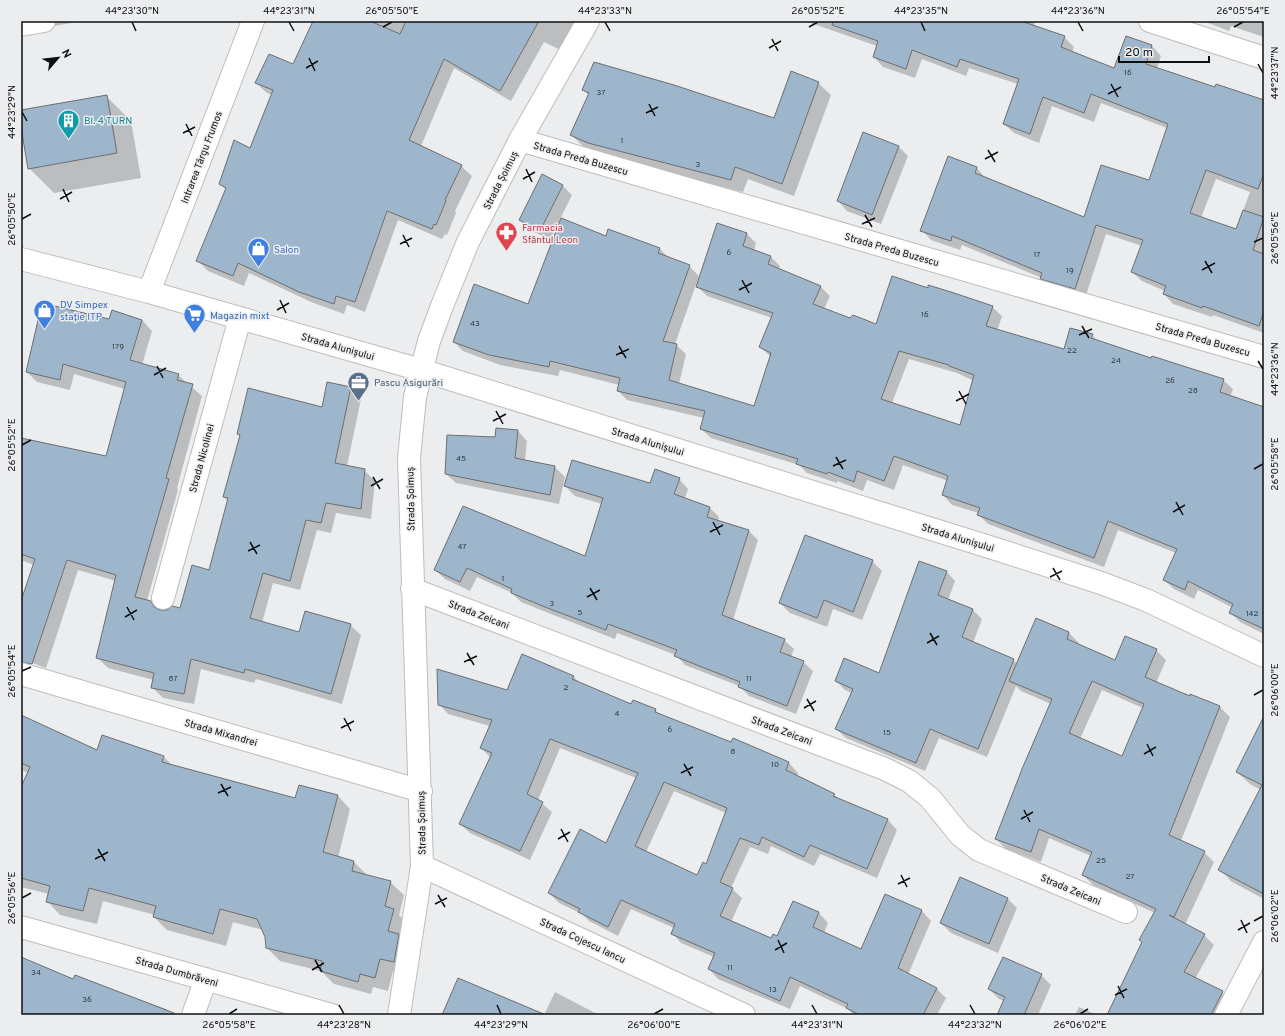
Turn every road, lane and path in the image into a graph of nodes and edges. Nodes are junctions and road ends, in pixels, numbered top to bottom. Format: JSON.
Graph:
{"nodes":[{"id":1,"x":44,"y":21,"type":"edge"},
{"id":2,"x":253,"y":21,"type":"edge"},
{"id":3,"x":588,"y":21,"type":"edge"},
{"id":4,"x":1150,"y":21,"type":"edge"},
{"id":5,"x":21,"y":25,"type":"edge"},
{"id":6,"x":1264,"y":58,"type":"edge"},
{"id":7,"x":520,"y":140,"type":"junction"},
{"id":8,"x":22,"y":262,"type":"edge"},
{"id":9,"x":149,"y":292,"type":"junction"},
{"id":10,"x":240,"y":318,"type":"junction"},
{"id":11,"x":1264,"y":357,"type":"edge"},
{"id":12,"x":421,"y":370,"type":"junction"},
{"id":13,"x":412,"y":589,"type":"junction"},
{"id":14,"x":163,"y":598,"type":"dead end"},
{"id":15,"x":1264,"y":656,"type":"edge"},
{"id":16,"x":21,"y":674,"type":"edge"},
{"id":17,"x":421,"y":791,"type":"junction"},
{"id":18,"x":422,"y":866,"type":"junction"},
{"id":19,"x":1126,"y":912,"type":"dead end"},
{"id":20,"x":23,"y":929,"type":"edge"},
{"id":21,"x":1264,"y":942,"type":"edge"},
{"id":22,"x":206,"y":979,"type":"junction"},
{"id":23,"x":193,"y":1015,"type":"edge"},
{"id":24,"x":332,"y":1015,"type":"edge"},
{"id":25,"x":399,"y":1015,"type":"edge"},
{"id":26,"x":744,"y":1015,"type":"edge"},
{"id":27,"x":1226,"y":1015,"type":"edge"}],
"edges":[{"from":1,"to":5,"type":"street"},
{"from":2,"to":9,"type":"street","name":"Intrarea Târgu Frumos"},
{"from":3,"to":7,"type":"street","name":"Strada Șoimuș"},
{"from":4,"to":6,"type":"street"},
{"from":7,"to":11,"type":"street","name":"Strada Preda Buzescu"},
{"from":7,"to":12,"type":"street","name":"Strada Șoimuș"},
{"from":8,"to":9,"type":"street","name":"Strada Alunișului"},
{"from":9,"to":10,"type":"street","name":"Strada Alunișului"},
{"from":10,"to":12,"type":"street","name":"Strada Alunișului"},
{"from":10,"to":14,"type":"street","name":"Strada Nicolinei"},
{"from":12,"to":13,"type":"street","name":"Strada Șoimuș"},
{"from":12,"to":15,"type":"street","name":"Strada Alunișului"},
{"from":13,"to":17,"type":"street","name":"Strada Șoimuș"},
{"from":13,"to":19,"type":"street","name":"Strada Zeicani"},
{"from":16,"to":17,"type":"street","name":"Strada Mixandrei"},
{"from":17,"to":18,"type":"street","name":"Strada Șoimuș"},
{"from":18,"to":25,"type":"street","name":"Strada Șoimuș"},
{"from":18,"to":26,"type":"street","name":"Strada Cojescu Iancu"},
{"from":20,"to":22,"type":"street","name":"Strada Dumbrăveni"},
{"from":21,"to":27,"type":"street"},
{"from":22,"to":23,"type":"street"},
{"from":22,"to":24,"type":"street","name":"Strada Dumbrăveni"}]}
